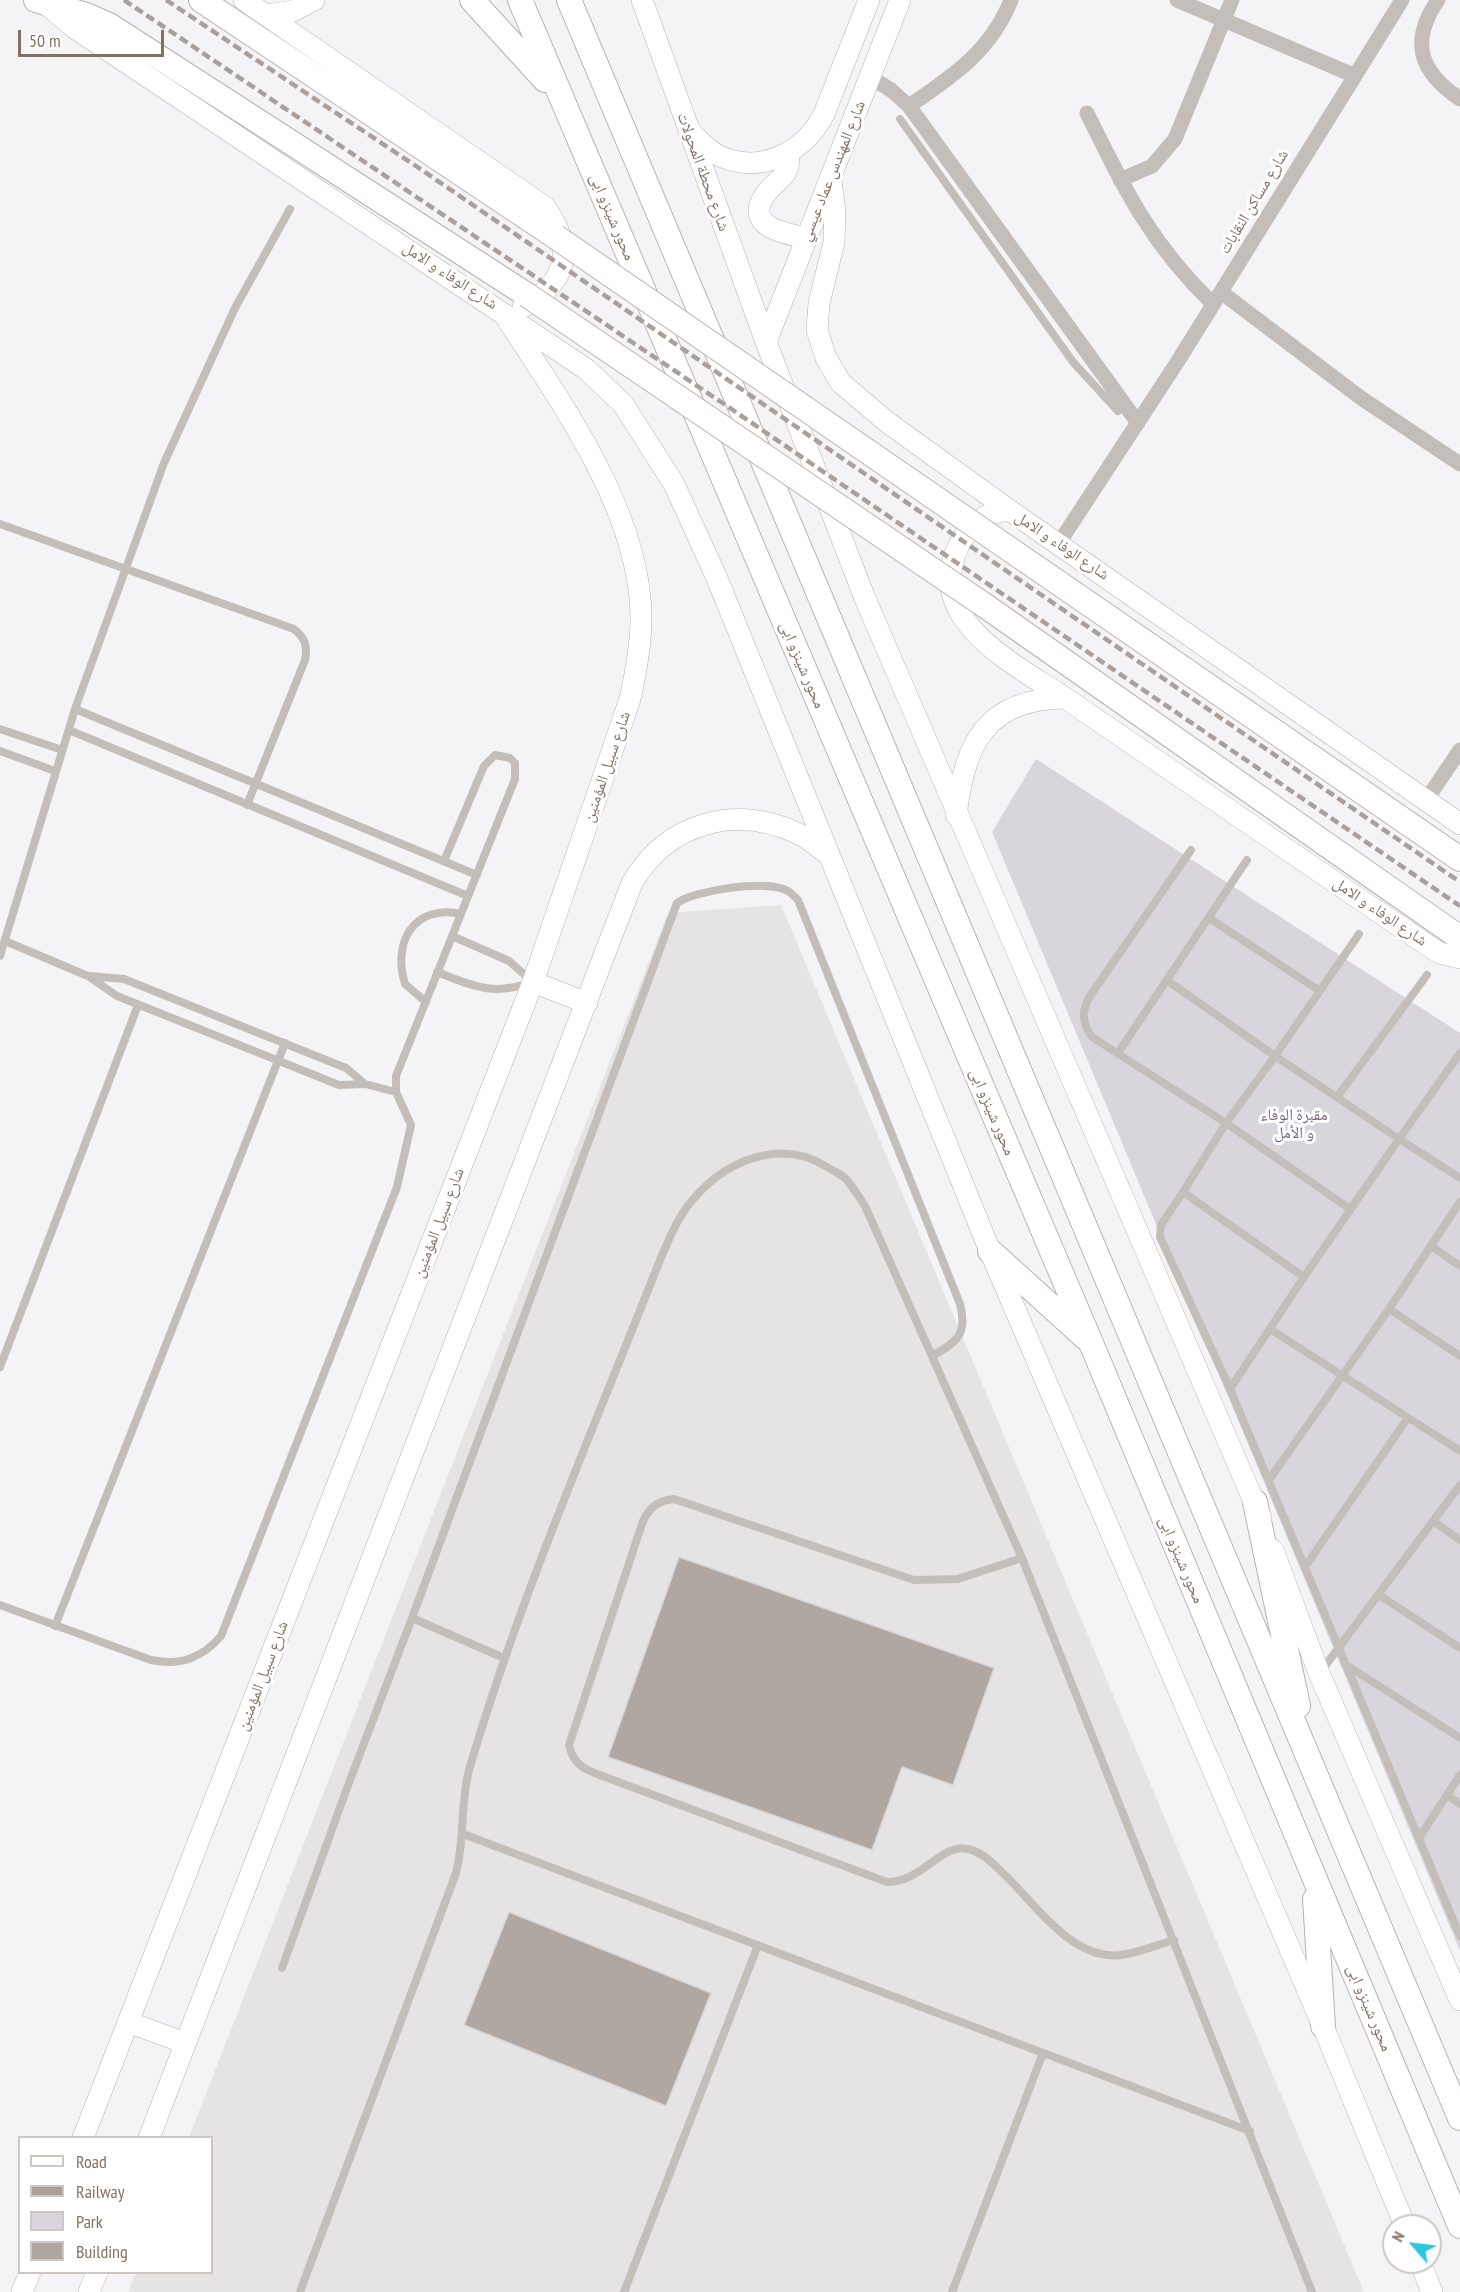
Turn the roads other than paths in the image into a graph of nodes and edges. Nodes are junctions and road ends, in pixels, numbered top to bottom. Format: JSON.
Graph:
{"nodes":[{"id":1,"x":201,"y":0,"type":"edge"},
{"id":2,"x":244,"y":0,"type":"edge"},
{"id":3,"x":314,"y":0,"type":"edge"},
{"id":4,"x":472,"y":0,"type":"edge"},
{"id":5,"x":520,"y":0,"type":"edge"},
{"id":6,"x":569,"y":0,"type":"edge"},
{"id":7,"x":642,"y":0,"type":"edge"},
{"id":8,"x":869,"y":0,"type":"edge"},
{"id":9,"x":900,"y":0,"type":"edge"},
{"id":10,"x":1011,"y":0,"type":"edge"},
{"id":11,"x":1177,"y":0,"type":"edge"},
{"id":12,"x":1232,"y":0,"type":"edge"},
{"id":13,"x":1402,"y":0,"type":"edge"},
{"id":14,"x":1438,"y":0,"type":"edge"},
{"id":15,"x":41,"y":2,"type":"edge"},
{"id":16,"x":267,"y":15,"type":"junction"},
{"id":17,"x":1226,"y":19,"type":"junction"},
{"id":18,"x":1353,"y":75,"type":"junction"},
{"id":19,"x":870,"y":77,"type":"junction"},
{"id":20,"x":1460,"y":99,"type":"edge"},
{"id":21,"x":909,"y":106,"type":"junction"},
{"id":22,"x":566,"y":108,"type":"junction"},
{"id":23,"x":1088,"y":113,"type":"dead end"},
{"id":24,"x":900,"y":119,"type":"dead end"},
{"id":25,"x":687,"y":129,"type":"junction"},
{"id":26,"x":789,"y":153,"type":"junction"},
{"id":27,"x":959,"y":175,"type":"junction"},
{"id":28,"x":1120,"y":180,"type":"junction"},
{"id":29,"x":831,"y":181,"type":"junction"},
{"id":30,"x":944,"y":183,"type":"junction"},
{"id":31,"x":290,"y":209,"type":"dead end"},
{"id":32,"x":807,"y":238,"type":"junction"},
{"id":33,"x":1217,"y":298,"type":"junction"},
{"id":34,"x":501,"y":311,"type":"junction"},
{"id":35,"x":766,"y":342,"type":"junction"},
{"id":36,"x":1089,"y":357,"type":"junction"},
{"id":37,"x":1077,"y":367,"type":"junction"},
{"id":38,"x":1118,"y":411,"type":"dead end"},
{"id":39,"x":1138,"y":423,"type":"junction"},
{"id":40,"x":1460,"y":464,"type":"edge"},
{"id":41,"x":1009,"y":510,"type":"junction"},
{"id":42,"x":0,"y":524,"type":"edge"},
{"id":43,"x":1059,"y":543,"type":"junction"},
{"id":44,"x":125,"y":569,"type":"junction"},
{"id":45,"x":1065,"y":698,"type":"junction"},
{"id":46,"x":75,"y":710,"type":"junction"},
{"id":47,"x":0,"y":729,"type":"edge"},
{"id":48,"x":69,"y":730,"type":"junction"},
{"id":49,"x":62,"y":750,"type":"junction"},
{"id":50,"x":1460,"y":750,"type":"edge"},
{"id":51,"x":0,"y":751,"type":"edge"},
{"id":52,"x":55,"y":771,"type":"junction"},
{"id":53,"x":255,"y":783,"type":"junction"},
{"id":54,"x":1427,"y":799,"type":"junction"},
{"id":55,"x":247,"y":805,"type":"junction"},
{"id":56,"x":956,"y":815,"type":"junction"},
{"id":57,"x":1460,"y":824,"type":"edge"},
{"id":58,"x":1191,"y":850,"type":"dead end"},
{"id":59,"x":830,"y":857,"type":"junction"},
{"id":60,"x":1460,"y":859,"type":"edge"},
{"id":61,"x":1247,"y":860,"type":"dead end"},
{"id":62,"x":444,"y":861,"type":"junction"},
{"id":63,"x":477,"y":874,"type":"junction"},
{"id":64,"x":468,"y":896,"type":"junction"},
{"id":65,"x":461,"y":914,"type":"junction"},
{"id":66,"x":1209,"y":918,"type":"junction"},
{"id":67,"x":1359,"y":934,"type":"dead end"},
{"id":68,"x":452,"y":936,"type":"junction"},
{"id":69,"x":1460,"y":938,"type":"edge"},
{"id":70,"x":5,"y":941,"type":"junction"},
{"id":71,"x":0,"y":956,"type":"edge"},
{"id":72,"x":1460,"y":958,"type":"edge"},
{"id":73,"x":437,"y":972,"type":"junction"},
{"id":74,"x":1427,"y":975,"type":"dead end"},
{"id":75,"x":88,"y":976,"type":"junction"},
{"id":76,"x":1168,"y":981,"type":"junction"},
{"id":77,"x":533,"y":982,"type":"junction"},
{"id":78,"x":1320,"y":991,"type":"junction"},
{"id":79,"x":426,"y":1002,"type":"junction"},
{"id":80,"x":587,"y":1003,"type":"junction"},
{"id":81,"x":138,"y":1005,"type":"junction"},
{"id":82,"x":285,"y":1043,"type":"junction"},
{"id":83,"x":1118,"y":1053,"type":"junction"},
{"id":84,"x":1460,"y":1053,"type":"edge"},
{"id":85,"x":1275,"y":1056,"type":"junction"},
{"id":86,"x":278,"y":1060,"type":"junction"},
{"id":87,"x":365,"y":1084,"type":"junction"},
{"id":88,"x":396,"y":1092,"type":"junction"},
{"id":89,"x":1337,"y":1097,"type":"junction"},
{"id":90,"x":1226,"y":1123,"type":"junction"},
{"id":91,"x":1399,"y":1139,"type":"junction"},
{"id":92,"x":1460,"y":1178,"type":"edge"},
{"id":93,"x":1183,"y":1192,"type":"junction"},
{"id":94,"x":1460,"y":1202,"type":"edge"},
{"id":95,"x":1350,"y":1209,"type":"junction"},
{"id":96,"x":1431,"y":1246,"type":"junction"},
{"id":97,"x":990,"y":1251,"type":"junction"},
{"id":98,"x":1460,"y":1266,"type":"edge"},
{"id":99,"x":1304,"y":1277,"type":"junction"},
{"id":100,"x":1389,"y":1309,"type":"junction"},
{"id":101,"x":1270,"y":1329,"type":"junction"},
{"id":102,"x":1091,"y":1343,"type":"junction"},
{"id":103,"x":932,"y":1356,"type":"junction"},
{"id":104,"x":1460,"y":1356,"type":"edge"},
{"id":105,"x":0,"y":1367,"type":"edge"},
{"id":106,"x":1342,"y":1377,"type":"junction"},
{"id":107,"x":1230,"y":1389,"type":"junction"},
{"id":108,"x":1407,"y":1419,"type":"junction"},
{"id":109,"x":1460,"y":1451,"type":"edge"},
{"id":110,"x":1269,"y":1480,"type":"junction"},
{"id":111,"x":1460,"y":1485,"type":"edge"},
{"id":112,"x":1256,"y":1502,"type":"junction"},
{"id":113,"x":1433,"y":1521,"type":"junction"},
{"id":114,"x":1460,"y":1540,"type":"edge"},
{"id":115,"x":1022,"y":1558,"type":"junction"},
{"id":116,"x":1305,"y":1567,"type":"junction"},
{"id":117,"x":1379,"y":1595,"type":"junction"},
{"id":118,"x":0,"y":1605,"type":"edge"},
{"id":119,"x":412,"y":1618,"type":"junction"},
{"id":120,"x":55,"y":1626,"type":"junction"},
{"id":121,"x":1340,"y":1648,"type":"junction"},
{"id":122,"x":1460,"y":1648,"type":"edge"},
{"id":123,"x":504,"y":1658,"type":"junction"},
{"id":124,"x":1347,"y":1666,"type":"junction"},
{"id":125,"x":1319,"y":1673,"type":"junction"},
{"id":126,"x":1460,"y":1738,"type":"edge"},
{"id":127,"x":1309,"y":1758,"type":"junction"},
{"id":128,"x":1460,"y":1775,"type":"edge"},
{"id":129,"x":1447,"y":1795,"type":"junction"},
{"id":130,"x":1460,"y":1804,"type":"edge"},
{"id":131,"x":463,"y":1834,"type":"junction"},
{"id":132,"x":1419,"y":1838,"type":"junction"},
{"id":133,"x":1314,"y":1878,"type":"junction"},
{"id":134,"x":1460,"y":1936,"type":"edge"},
{"id":135,"x":1174,"y":1940,"type":"junction"},
{"id":136,"x":758,"y":1945,"type":"junction"},
{"id":137,"x":282,"y":1968,"type":"dead end"},
{"id":138,"x":1460,"y":2000,"type":"edge"},
{"id":139,"x":128,"y":2022,"type":"junction"},
{"id":140,"x":1323,"y":2026,"type":"junction"},
{"id":141,"x":185,"y":2043,"type":"junction"},
{"id":142,"x":1043,"y":2053,"type":"junction"},
{"id":143,"x":1460,"y":2118,"type":"edge"},
{"id":144,"x":1250,"y":2131,"type":"junction"},
{"id":145,"x":83,"y":2136,"type":"edge"},
{"id":146,"x":149,"y":2136,"type":"edge"},
{"id":147,"x":1400,"y":2214,"type":"edge"},
{"id":148,"x":1460,"y":2226,"type":"edge"},
{"id":149,"x":29,"y":2274,"type":"edge"},
{"id":150,"x":96,"y":2274,"type":"edge"},
{"id":151,"x":1425,"y":2274,"type":"edge"},
{"id":152,"x":22,"y":2292,"type":"edge"},
{"id":153,"x":89,"y":2292,"type":"edge"},
{"id":154,"x":300,"y":2292,"type":"edge"},
{"id":155,"x":624,"y":2292,"type":"edge"},
{"id":156,"x":952,"y":2292,"type":"edge"},
{"id":157,"x":1312,"y":2292,"type":"edge"},
{"id":158,"x":1432,"y":2292,"type":"edge"}],
"edges":[{"from":1,"to":60,"type":"main road","bridge":true},
{"from":2,"to":16,"type":"street","name":"شارع الوفاء و الامل"},
{"from":3,"to":16,"type":"street"},
{"from":4,"to":22,"type":"main road"},
{"from":5,"to":22,"type":"main road","name":"محور شينزو ابى"},
{"from":6,"to":127,"type":"main road"},
{"from":7,"to":25,"type":"street","name":"شارع محطة المحولات"},
{"from":8,"to":26,"type":"street","name":"شارع المهندس عماد عيسي"},
{"from":9,"to":19,"type":"street","name":"شارع المهندس عماد عيسي"},
{"from":10,"to":21,"type":"street"},
{"from":11,"to":17,"type":"street"},
{"from":12,"to":17,"type":"street"},
{"from":13,"to":18,"type":"street","name":"شارع مساكن النقابات"},
{"from":14,"to":20,"type":"street"},
{"from":15,"to":34,"type":"street","name":"شارع الوفاء و الامل"},
{"from":15,"to":69,"type":"main road","bridge":true},
{"from":16,"to":34,"type":"street","name":"شارع الوفاء و الامل"},
{"from":17,"to":18,"type":"street"},
{"from":17,"to":28,"type":"street"},
{"from":18,"to":33,"type":"street","name":"شارع مساكن النقابات"},
{"from":19,"to":21,"type":"street"},
{"from":19,"to":29,"type":"street","name":"شارع المهندس عماد عيسي"},
{"from":21,"to":27,"type":"street"},
{"from":22,"to":102,"type":"main road","name":"محور شينزو ابى"},
{"from":23,"to":28,"type":"street"},
{"from":24,"to":30,"type":"lane"},
{"from":25,"to":26,"type":"street","name":"شارع المهندس عماد عيسي"},
{"from":25,"to":35,"type":"street","name":"شارع محطة المحولات"},
{"from":26,"to":32,"type":"street"},
{"from":27,"to":30,"type":"lane"},
{"from":27,"to":36,"type":"street"},
{"from":28,"to":33,"type":"street"},
{"from":29,"to":32,"type":"street","name":"شارع المهندس عماد عيسي"},
{"from":29,"to":41,"type":"street","name":"شارع الوفاء و الامل"},
{"from":30,"to":37,"type":"lane"},
{"from":31,"to":44,"type":"lane"},
{"from":32,"to":35,"type":"street","name":"شارع المهندس عماد عيسي"},
{"from":33,"to":39,"type":"street","name":"شارع مساكن النقابات"},
{"from":33,"to":40,"type":"street"},
{"from":34,"to":59,"type":"street"},
{"from":34,"to":77,"type":"street","name":"شارع سبيل المؤمنين"},
{"from":35,"to":56,"type":"street","name":"شارع محطة المحولات"},
{"from":36,"to":37,"type":"lane"},
{"from":36,"to":39,"type":"street"},
{"from":37,"to":38,"type":"lane"},
{"from":39,"to":43,"type":"street","name":"شارع مساكن النقابات"},
{"from":41,"to":43,"type":"street","name":"شارع الوفاء و الامل"},
{"from":41,"to":45,"type":"street","name":"شارع الوفاء و الامل"},
{"from":42,"to":44,"type":"lane"},
{"from":43,"to":54,"type":"street","name":"شارع الوفاء و الامل"},
{"from":44,"to":46,"type":"lane"},
{"from":44,"to":53,"type":"lane"},
{"from":45,"to":56,"type":"street"},
{"from":45,"to":72,"type":"street","name":"شارع الوفاء و الامل"},
{"from":46,"to":48,"type":"lane"},
{"from":46,"to":53,"type":"lane"},
{"from":47,"to":49,"type":"lane"},
{"from":48,"to":49,"type":"lane"},
{"from":48,"to":55,"type":"lane"},
{"from":49,"to":52,"type":"lane"},
{"from":50,"to":54,"type":"street"},
{"from":51,"to":52,"type":"lane"},
{"from":52,"to":70,"type":"lane"},
{"from":53,"to":55,"type":"lane"},
{"from":53,"to":62,"type":"lane"},
{"from":54,"to":57,"type":"street","name":"شارع الوفاء و الامل"},
{"from":55,"to":64,"type":"lane"},
{"from":56,"to":112,"type":"street","name":"شارع محطة المحولات"},
{"from":58,"to":83,"type":"lane"},
{"from":59,"to":80,"type":"street"},
{"from":59,"to":97,"type":"street"},
{"from":61,"to":66,"type":"lane"},
{"from":62,"to":63,"type":"lane"},
{"from":62,"to":63,"type":"lane"},
{"from":63,"to":64,"type":"lane"},
{"from":64,"to":65,"type":"lane"},
{"from":65,"to":68,"type":"lane"},
{"from":65,"to":79,"type":"lane"},
{"from":66,"to":76,"type":"lane"},
{"from":66,"to":78,"type":"lane"},
{"from":67,"to":78,"type":"lane"},
{"from":68,"to":73,"type":"lane"},
{"from":68,"to":77,"type":"lane"},
{"from":70,"to":71,"type":"lane"},
{"from":70,"to":75,"type":"lane"},
{"from":73,"to":77,"type":"lane"},
{"from":73,"to":79,"type":"lane"},
{"from":74,"to":89,"type":"lane"},
{"from":75,"to":81,"type":"lane"},
{"from":75,"to":82,"type":"lane"},
{"from":76,"to":83,"type":"lane"},
{"from":76,"to":85,"type":"lane"},
{"from":77,"to":80,"type":"street"},
{"from":77,"to":139,"type":"street","name":"شارع سبيل المؤمنين"},
{"from":78,"to":85,"type":"lane"},
{"from":79,"to":88,"type":"lane"},
{"from":80,"to":141,"type":"street"},
{"from":81,"to":86,"type":"lane"},
{"from":81,"to":105,"type":"lane"},
{"from":82,"to":86,"type":"lane"},
{"from":82,"to":87,"type":"lane"},
{"from":83,"to":90,"type":"lane"},
{"from":84,"to":91,"type":"lane"},
{"from":85,"to":89,"type":"lane"},
{"from":85,"to":90,"type":"lane"},
{"from":86,"to":87,"type":"lane"},
{"from":86,"to":120,"type":"lane"},
{"from":87,"to":88,"type":"lane"},
{"from":88,"to":120,"type":"lane"},
{"from":89,"to":91,"type":"lane"},
{"from":90,"to":93,"type":"lane"},
{"from":90,"to":95,"type":"lane"},
{"from":91,"to":92,"type":"lane"},
{"from":91,"to":95,"type":"lane"},
{"from":93,"to":99,"type":"lane"},
{"from":93,"to":107,"type":"lane"},
{"from":94,"to":96,"type":"lane"},
{"from":95,"to":99,"type":"lane"},
{"from":96,"to":98,"type":"lane"},
{"from":96,"to":100,"type":"lane"},
{"from":97,"to":102,"type":"main road"},
{"from":97,"to":140,"type":"street"},
{"from":99,"to":101,"type":"lane"},
{"from":100,"to":104,"type":"lane"},
{"from":100,"to":106,"type":"lane"},
{"from":101,"to":106,"type":"lane"},
{"from":101,"to":107,"type":"lane"},
{"from":102,"to":133,"type":"main road","name":"محور شينزو ابى"},
{"from":103,"to":115,"type":"lane"},
{"from":103,"to":119,"type":"lane"},
{"from":103,"to":123,"type":"lane"},
{"from":106,"to":108,"type":"lane"},
{"from":106,"to":110,"type":"lane"},
{"from":107,"to":110,"type":"lane"},
{"from":108,"to":109,"type":"lane"},
{"from":108,"to":116,"type":"lane"},
{"from":110,"to":116,"type":"lane"},
{"from":111,"to":113,"type":"lane"},
{"from":112,"to":125,"type":"street","name":"شارع محطة المحولات"},
{"from":112,"to":127,"type":"main road"},
{"from":113,"to":114,"type":"lane"},
{"from":113,"to":117,"type":"lane"},
{"from":115,"to":135,"type":"lane"},
{"from":115,"to":135,"type":"lane"},
{"from":116,"to":121,"type":"lane"},
{"from":117,"to":121,"type":"lane"},
{"from":117,"to":122,"type":"lane"},
{"from":118,"to":120,"type":"lane"},
{"from":119,"to":123,"type":"lane"},
{"from":119,"to":137,"type":"lane"},
{"from":121,"to":124,"type":"lane"},
{"from":121,"to":125,"type":"lane"},
{"from":123,"to":131,"type":"lane"},
{"from":124,"to":126,"type":"lane"},
{"from":124,"to":132,"type":"lane"},
{"from":125,"to":138,"type":"street","name":"شارع محطة المحولات"},
{"from":127,"to":143,"type":"main road"},
{"from":128,"to":129,"type":"lane"},
{"from":129,"to":130,"type":"lane"},
{"from":129,"to":132,"type":"lane"},
{"from":131,"to":136,"type":"lane"},
{"from":131,"to":154,"type":"lane"},
{"from":132,"to":134,"type":"lane"},
{"from":133,"to":140,"type":"main road"},
{"from":133,"to":148,"type":"main road","name":"محور شينزو ابى"},
{"from":135,"to":144,"type":"lane"},
{"from":136,"to":142,"type":"lane"},
{"from":136,"to":155,"type":"lane"},
{"from":139,"to":141,"type":"street"},
{"from":139,"to":145,"type":"street","name":"شارع سبيل المؤمنين"},
{"from":140,"to":147,"type":"street"},
{"from":141,"to":146,"type":"street"},
{"from":142,"to":144,"type":"lane"},
{"from":142,"to":156,"type":"lane"},
{"from":144,"to":157,"type":"lane"},
{"from":149,"to":152,"type":"street"},
{"from":150,"to":153,"type":"street"},
{"from":151,"to":158,"type":"street"}]}
